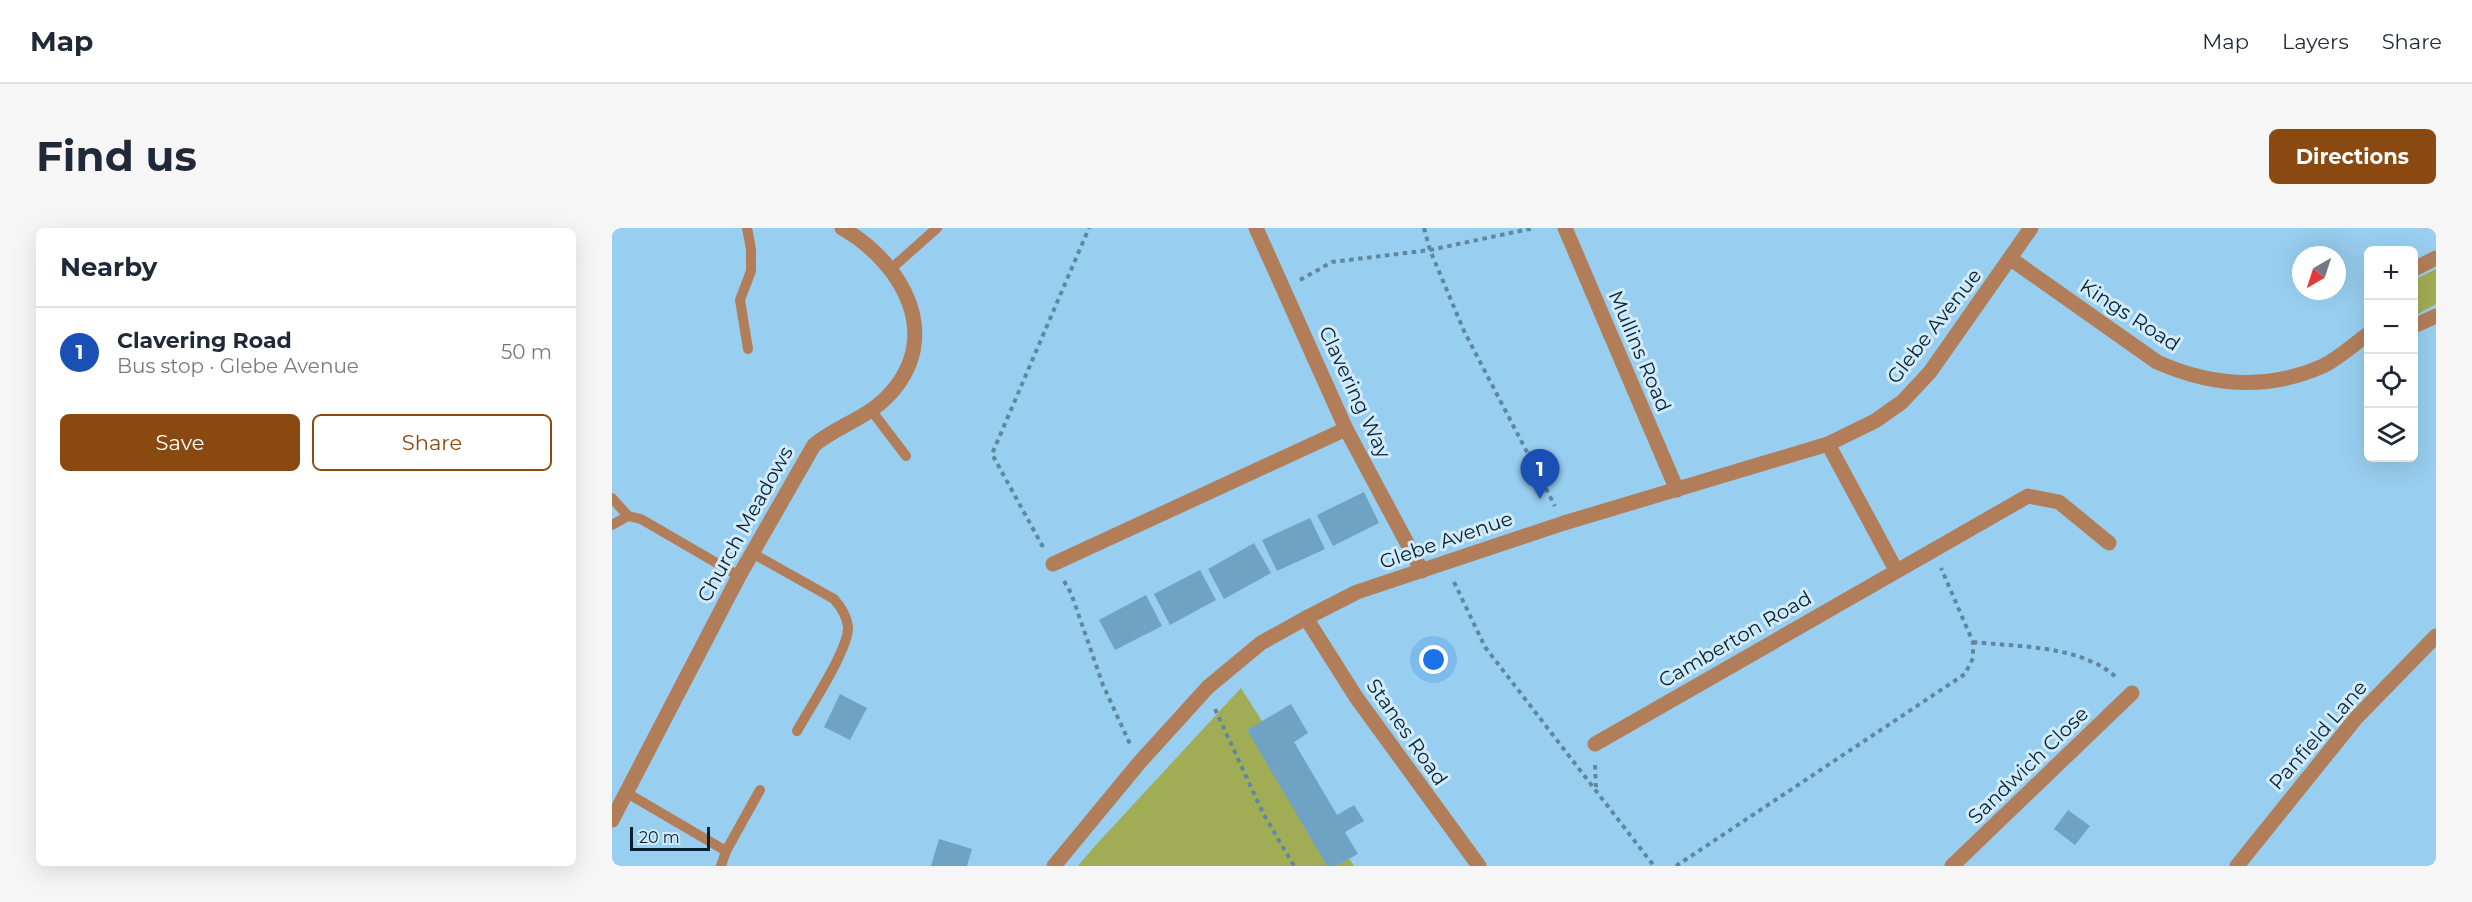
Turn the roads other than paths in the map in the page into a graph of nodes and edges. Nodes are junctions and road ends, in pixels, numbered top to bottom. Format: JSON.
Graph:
{"nodes":[{"id":1,"x":747,"y":228,"type":"edge"},
{"id":2,"x":842,"y":228,"type":"edge"},
{"id":3,"x":937,"y":228,"type":"edge"},
{"id":4,"x":1256,"y":228,"type":"edge"},
{"id":5,"x":1565,"y":228,"type":"edge"},
{"id":6,"x":2031,"y":228,"type":"edge"},
{"id":7,"x":2436,"y":258,"type":"edge"},
{"id":8,"x":2011,"y":259,"type":"junction"},
{"id":9,"x":2418,"y":267,"type":"edge"},
{"id":10,"x":892,"y":268,"type":"junction"},
{"id":11,"x":2436,"y":316,"type":"edge"},
{"id":12,"x":2418,"y":324,"type":"edge"},
{"id":13,"x":2364,"y":337,"type":"edge"},
{"id":14,"x":748,"y":349,"type":"dead end"},
{"id":15,"x":871,"y":410,"type":"junction"},
{"id":16,"x":1347,"y":429,"type":"junction"},
{"id":17,"x":1828,"y":444,"type":"junction"},
{"id":18,"x":906,"y":456,"type":"dead end"},
{"id":19,"x":1677,"y":490,"type":"junction"},
{"id":20,"x":612,"y":498,"type":"edge"},
{"id":21,"x":628,"y":516,"type":"junction"},
{"id":22,"x":612,"y":525,"type":"edge"},
{"id":23,"x":2109,"y":543,"type":"dead end"},
{"id":24,"x":752,"y":553,"type":"junction"},
{"id":25,"x":1053,"y":564,"type":"road end"},
{"id":26,"x":1896,"y":570,"type":"junction"},
{"id":27,"x":1422,"y":571,"type":"junction"},
{"id":28,"x":739,"y":576,"type":"junction"},
{"id":29,"x":1306,"y":618,"type":"junction"},
{"id":30,"x":2436,"y":636,"type":"edge"},
{"id":31,"x":2132,"y":693,"type":"road end"},
{"id":32,"x":797,"y":731,"type":"dead end"},
{"id":33,"x":1595,"y":744,"type":"dead end"},
{"id":34,"x":759,"y":790,"type":"dead end"},
{"id":35,"x":627,"y":793,"type":"junction"},
{"id":36,"x":612,"y":820,"type":"edge"},
{"id":37,"x":726,"y":851,"type":"junction"},
{"id":38,"x":722,"y":866,"type":"edge"},
{"id":39,"x":1054,"y":866,"type":"edge"},
{"id":40,"x":1479,"y":866,"type":"edge"},
{"id":41,"x":1952,"y":866,"type":"edge"},
{"id":42,"x":2237,"y":866,"type":"edge"}],
"edges":[{"from":1,"to":14,"type":"lane"},
{"from":2,"to":10,"type":"street","name":"Church Meadows"},
{"from":3,"to":10,"type":"lane"},
{"from":4,"to":16,"type":"street","name":"Clavering Way"},
{"from":5,"to":19,"type":"street","name":"Mullins Road"},
{"from":6,"to":8,"type":"street","name":"Glebe Avenue"},
{"from":7,"to":9,"type":"street"},
{"from":8,"to":13,"type":"street","name":"Kings Road"},
{"from":8,"to":17,"type":"street","name":"Glebe Avenue"},
{"from":10,"to":15,"type":"street","name":"Church Meadows"},
{"from":11,"to":12,"type":"street"},
{"from":15,"to":18,"type":"lane"},
{"from":15,"to":24,"type":"street","name":"Church Meadows"},
{"from":16,"to":25,"type":"street"},
{"from":16,"to":27,"type":"street","name":"Clavering Way"},
{"from":17,"to":19,"type":"street","name":"Glebe Avenue"},
{"from":17,"to":26,"type":"street"},
{"from":19,"to":27,"type":"street","name":"Glebe Avenue"},
{"from":20,"to":21,"type":"lane"},
{"from":21,"to":22,"type":"lane"},
{"from":21,"to":28,"type":"lane"},
{"from":23,"to":26,"type":"street","name":"Camberton Road"},
{"from":24,"to":28,"type":"street","name":"Church Meadows"},
{"from":24,"to":32,"type":"lane"},
{"from":26,"to":33,"type":"street","name":"Camberton Road"},
{"from":27,"to":29,"type":"street","name":"Glebe Avenue"},
{"from":28,"to":35,"type":"street","name":"Church Meadows"},
{"from":29,"to":39,"type":"street","name":"Glebe Avenue"},
{"from":29,"to":40,"type":"street","name":"Stanes Road"},
{"from":30,"to":42,"type":"street","name":"Panfield Lane"},
{"from":31,"to":41,"type":"street","name":"Sandwich Close"},
{"from":34,"to":37,"type":"lane"},
{"from":35,"to":36,"type":"street","name":"Church Meadows"},
{"from":35,"to":37,"type":"lane"},
{"from":37,"to":38,"type":"lane"}]}
